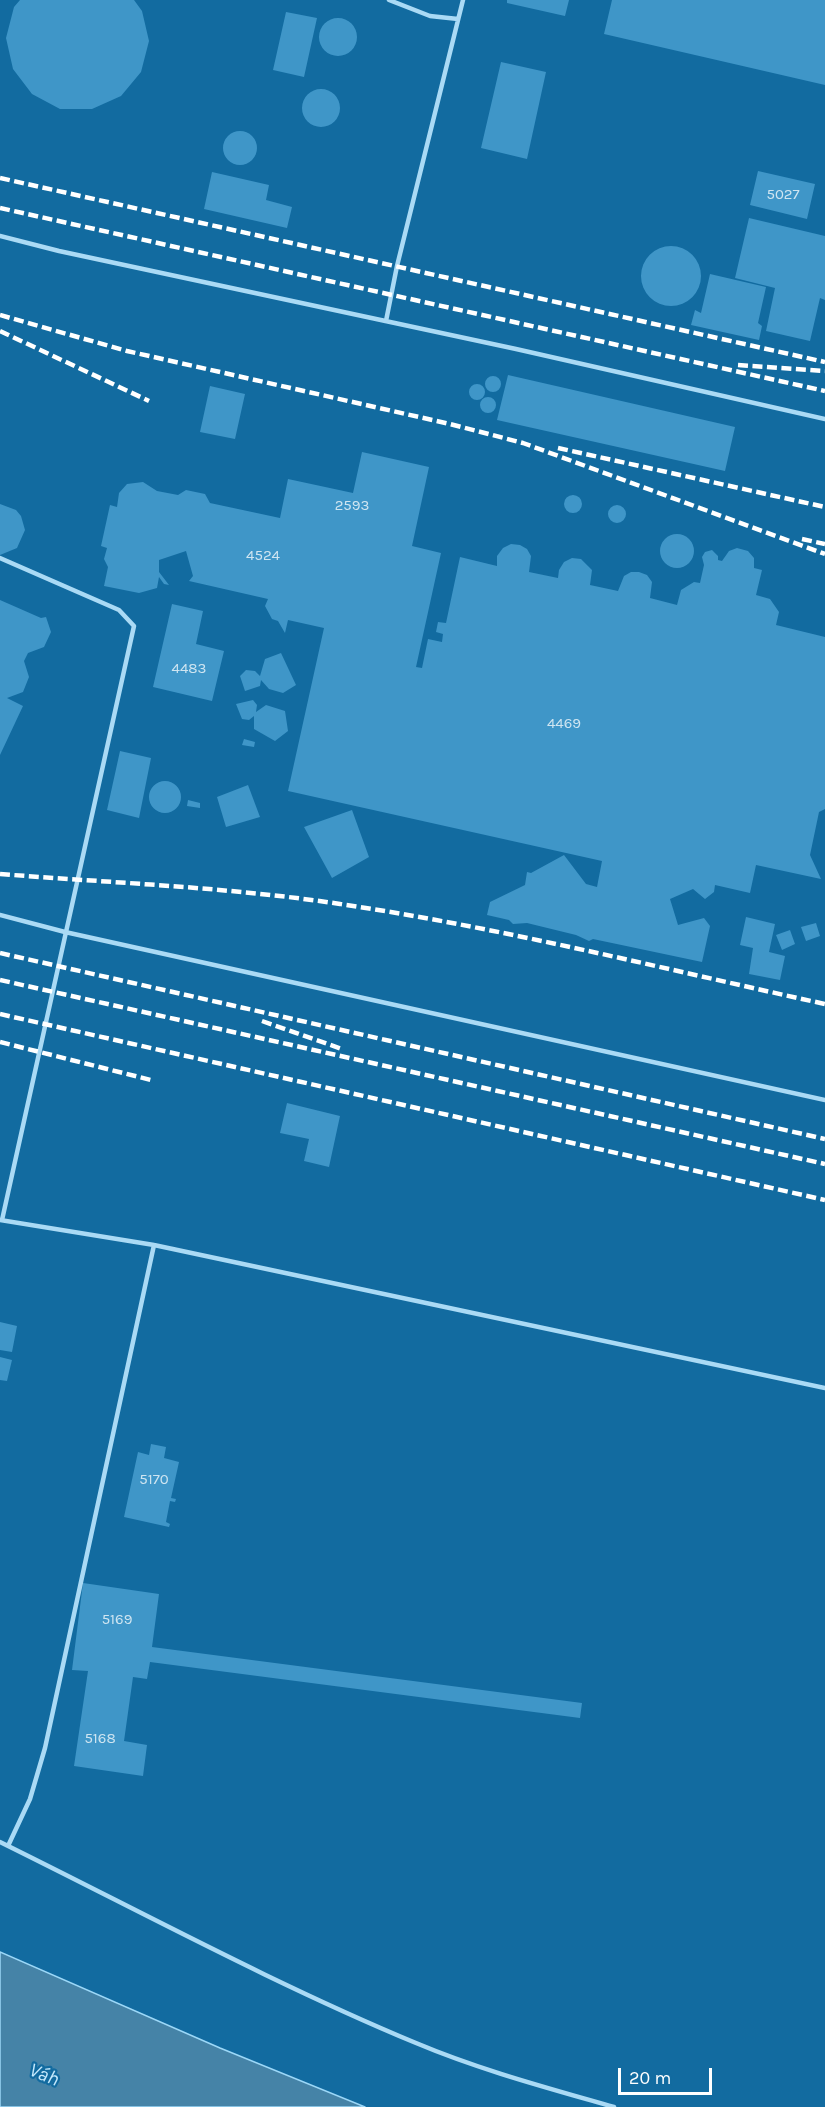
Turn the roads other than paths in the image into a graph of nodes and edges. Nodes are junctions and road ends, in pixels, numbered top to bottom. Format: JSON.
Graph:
{"nodes":[{"id":1,"x":389,"y":0,"type":"edge"},
{"id":2,"x":463,"y":0,"type":"edge"},
{"id":3,"x":458,"y":19,"type":"junction"},
{"id":4,"x":0,"y":236,"type":"edge"},
{"id":5,"x":386,"y":321,"type":"junction"},
{"id":6,"x":825,"y":419,"type":"edge"},
{"id":7,"x":0,"y":558,"type":"edge"},
{"id":8,"x":0,"y":915,"type":"edge"},
{"id":9,"x":65,"y":932,"type":"junction"},
{"id":10,"x":825,"y":1100,"type":"edge"},
{"id":11,"x":1,"y":1220,"type":"edge"},
{"id":12,"x":154,"y":1245,"type":"junction"},
{"id":13,"x":825,"y":1388,"type":"edge"},
{"id":14,"x":0,"y":1842,"type":"edge"},
{"id":15,"x":8,"y":1846,"type":"junction"},
{"id":16,"x":615,"y":2107,"type":"edge"}],
"edges":[{"from":1,"to":3,"type":"lane"},
{"from":2,"to":3,"type":"lane"},
{"from":3,"to":5,"type":"lane"},
{"from":4,"to":5,"type":"lane"},
{"from":5,"to":6,"type":"lane"},
{"from":7,"to":9,"type":"lane"},
{"from":8,"to":9,"type":"lane"},
{"from":9,"to":10,"type":"lane"},
{"from":9,"to":11,"type":"lane"},
{"from":11,"to":12,"type":"lane"},
{"from":12,"to":13,"type":"lane"},
{"from":12,"to":15,"type":"lane"},
{"from":14,"to":15,"type":"lane"},
{"from":15,"to":16,"type":"lane"}]}
